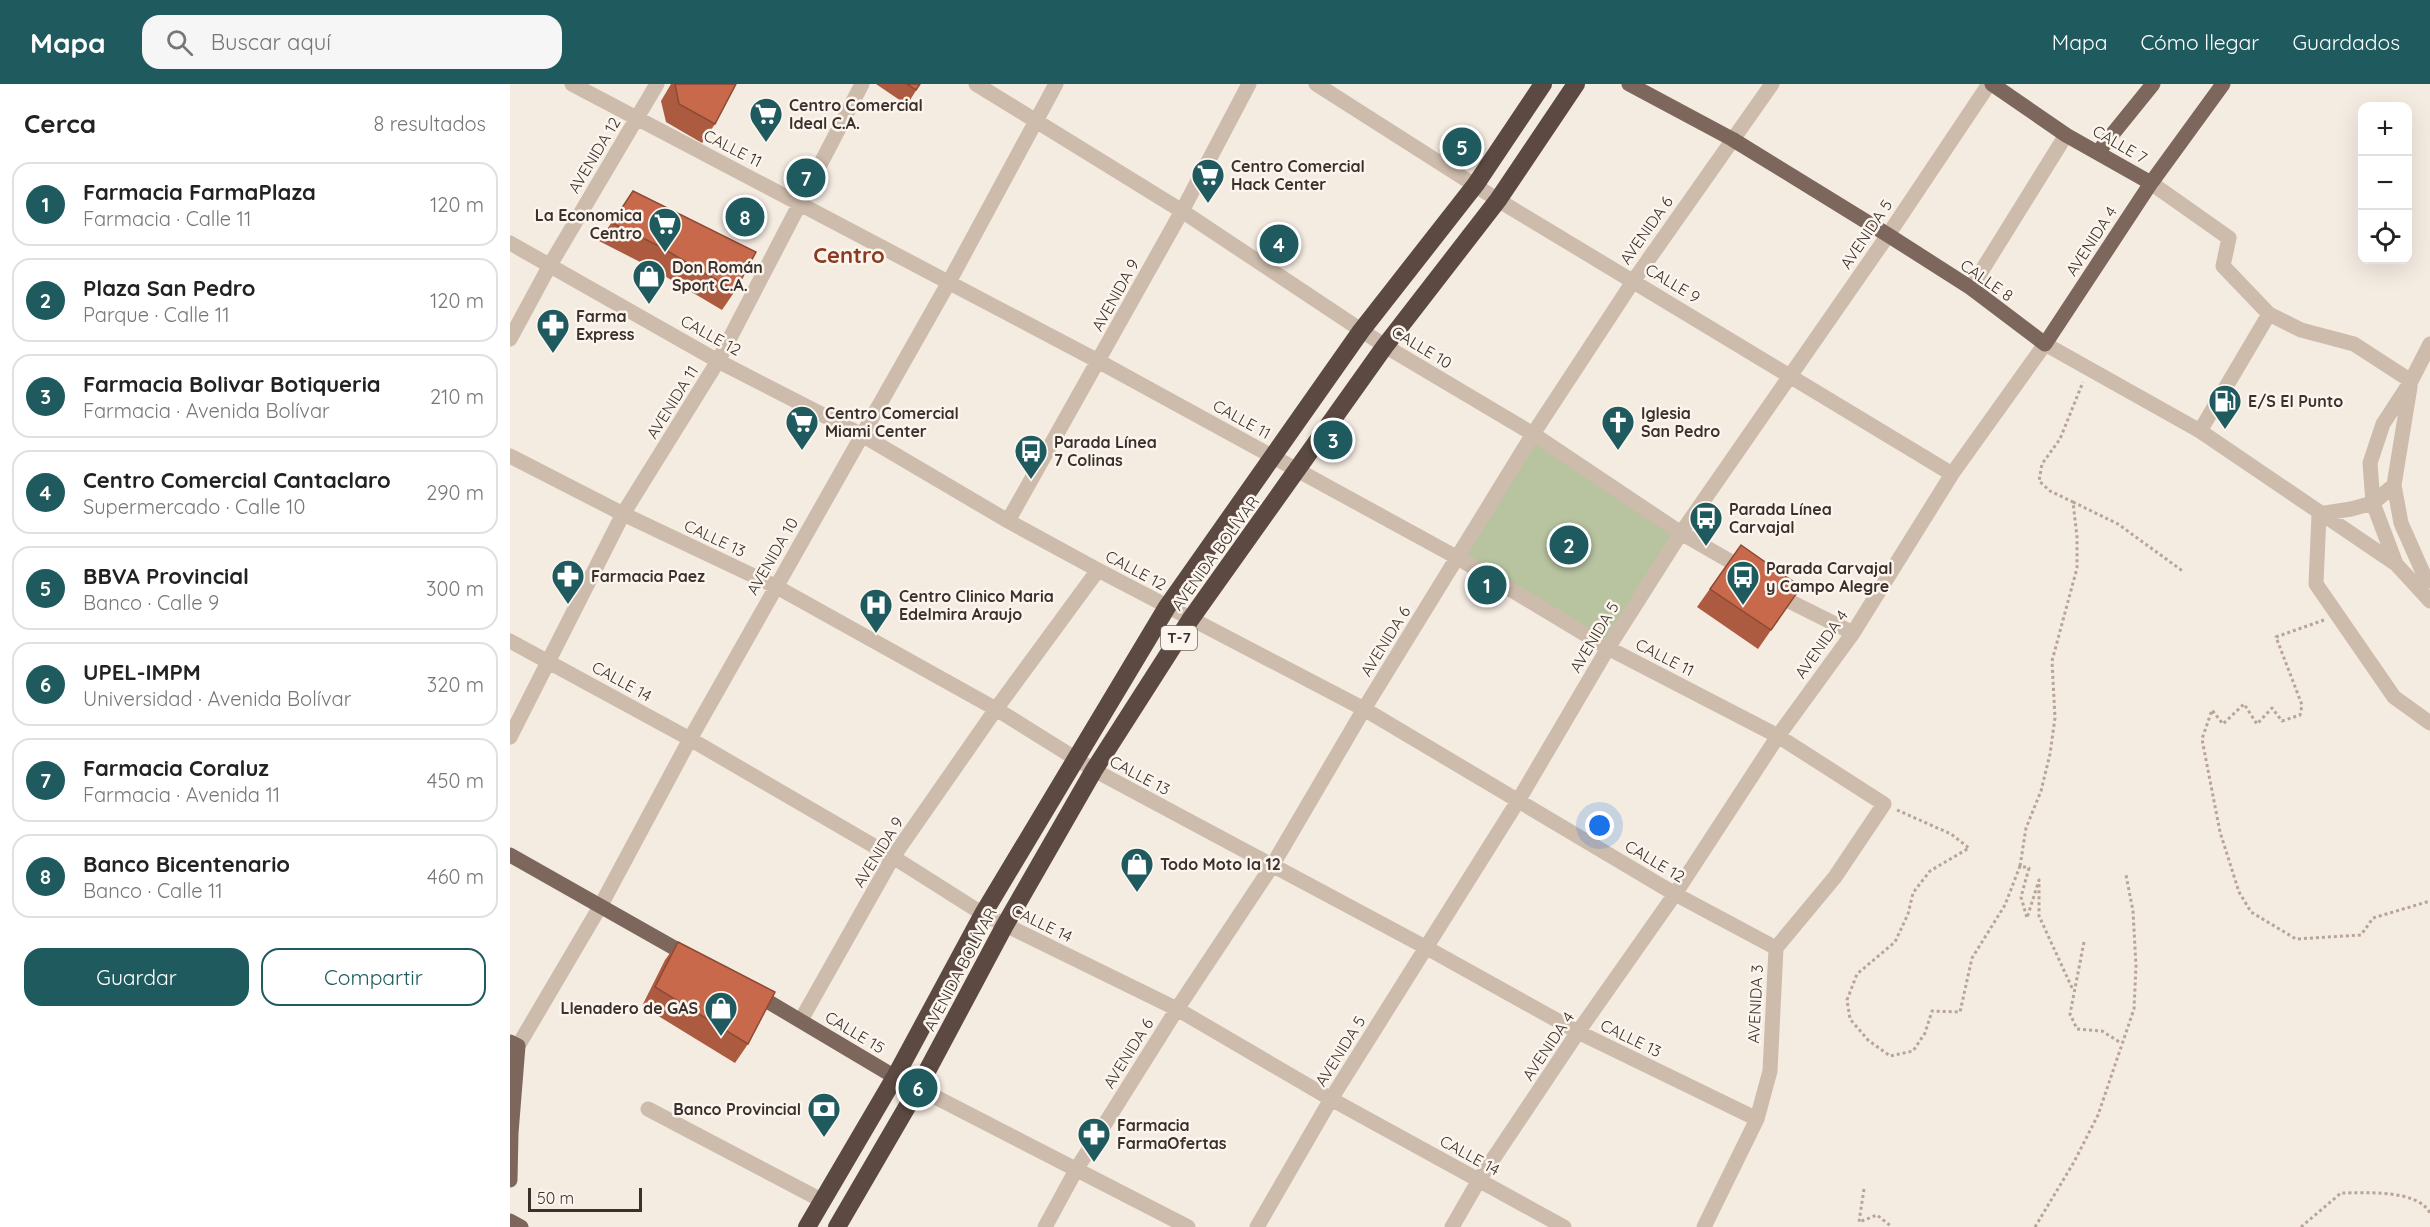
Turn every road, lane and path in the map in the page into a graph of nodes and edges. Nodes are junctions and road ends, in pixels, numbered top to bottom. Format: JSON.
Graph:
{"nodes":[{"id":1,"x":572,"y":84,"type":"edge"},
{"id":2,"x":657,"y":84,"type":"edge"},
{"id":3,"x":862,"y":84,"type":"edge"},
{"id":4,"x":976,"y":84,"type":"edge"},
{"id":5,"x":1056,"y":84,"type":"edge"},
{"id":6,"x":1249,"y":84,"type":"edge"},
{"id":7,"x":1316,"y":84,"type":"edge"},
{"id":8,"x":1543,"y":84,"type":"edge"},
{"id":9,"x":1576,"y":84,"type":"edge"},
{"id":10,"x":1629,"y":84,"type":"edge"},
{"id":11,"x":1772,"y":84,"type":"edge"},
{"id":12,"x":1990,"y":84,"type":"edge"},
{"id":13,"x":2153,"y":84,"type":"edge"},
{"id":14,"x":2223,"y":84,"type":"edge"},
{"id":15,"x":636,"y":119,"type":"junction"},
{"id":16,"x":1037,"y":120,"type":"junction"},
{"id":17,"x":2066,"y":135,"type":"junction"},
{"id":18,"x":1732,"y":139,"type":"junction"},
{"id":19,"x":2098,"y":153,"type":"junction"},
{"id":20,"x":2151,"y":183,"type":"junction"},
{"id":21,"x":1476,"y":184,"type":"junction"},
{"id":22,"x":1498,"y":200,"type":"junction"},
{"id":23,"x":801,"y":203,"type":"junction"},
{"id":24,"x":1182,"y":211,"type":"junction"},
{"id":25,"x":1887,"y":235,"type":"junction"},
{"id":26,"x":510,"y":243,"type":"edge"},
{"id":27,"x":550,"y":265,"type":"junction"},
{"id":28,"x":1634,"y":280,"type":"junction"},
{"id":29,"x":949,"y":282,"type":"junction"},
{"id":30,"x":1971,"y":288,"type":"junction"},
{"id":31,"x":2268,"y":314,"type":"junction"},
{"id":32,"x":1361,"y":330,"type":"junction"},
{"id":33,"x":510,"y":339,"type":"edge"},
{"id":34,"x":2045,"y":344,"type":"junction"},
{"id":35,"x":2430,"y":344,"type":"edge"},
{"id":36,"x":1385,"y":346,"type":"junction"},
{"id":37,"x":718,"y":361,"type":"junction"},
{"id":38,"x":1098,"y":361,"type":"junction"},
{"id":39,"x":2088,"y":369,"type":"junction"},
{"id":40,"x":1791,"y":375,"type":"junction"},
{"id":41,"x":2411,"y":381,"type":"junction"},
{"id":42,"x":2200,"y":431,"type":"junction"},
{"id":43,"x":1533,"y":434,"type":"junction"},
{"id":44,"x":862,"y":435,"type":"junction"},
{"id":45,"x":510,"y":456,"type":"edge"},
{"id":46,"x":1273,"y":457,"type":"junction"},
{"id":47,"x":1298,"y":471,"type":"junction"},
{"id":48,"x":1952,"y":474,"type":"junction"},
{"id":49,"x":2394,"y":485,"type":"junction"},
{"id":50,"x":2073,"y":502,"type":"junction"},
{"id":51,"x":2373,"y":503,"type":"junction"},
{"id":52,"x":623,"y":514,"type":"junction"},
{"id":53,"x":2319,"y":514,"type":"junction"},
{"id":54,"x":1008,"y":521,"type":"junction"},
{"id":55,"x":1681,"y":532,"type":"junction"},
{"id":56,"x":1458,"y":558,"type":"junction"},
{"id":57,"x":2396,"y":564,"type":"junction"},
{"id":58,"x":1098,"y":570,"type":"junction"},
{"id":59,"x":2184,"y":572,"type":"dead end"},
{"id":60,"x":2430,"y":581,"type":"edge"},
{"id":61,"x":775,"y":586,"type":"junction"},
{"id":62,"x":2430,"y":601,"type":"edge"},
{"id":63,"x":1167,"y":607,"type":"junction"},
{"id":64,"x":2338,"y":615,"type":"junction"},
{"id":65,"x":1190,"y":620,"type":"junction"},
{"id":66,"x":1853,"y":633,"type":"junction"},
{"id":67,"x":510,"y":641,"type":"edge"},
{"id":68,"x":1608,"y":648,"type":"junction"},
{"id":69,"x":549,"y":661,"type":"junction"},
{"id":70,"x":996,"y":709,"type":"junction"},
{"id":71,"x":1364,"y":709,"type":"junction"},
{"id":72,"x":2430,"y":723,"type":"edge"},
{"id":73,"x":1778,"y":736,"type":"junction"},
{"id":74,"x":510,"y":737,"type":"edge"},
{"id":75,"x":690,"y":739,"type":"junction"},
{"id":76,"x":1075,"y":757,"type":"junction"},
{"id":77,"x":1094,"y":770,"type":"junction"},
{"id":78,"x":1518,"y":801,"type":"junction"},
{"id":79,"x":1884,"y":804,"type":"junction"},
{"id":80,"x":510,"y":855,"type":"edge"},
{"id":81,"x":893,"y":857,"type":"junction"},
{"id":82,"x":1272,"y":866,"type":"junction"},
{"id":83,"x":2020,"y":866,"type":"junction"},
{"id":84,"x":2126,"y":876,"type":"dead end"},
{"id":85,"x":1675,"y":894,"type":"junction"},
{"id":86,"x":2430,"y":901,"type":"edge"},
{"id":87,"x":601,"y":906,"type":"junction"},
{"id":88,"x":983,"y":914,"type":"junction"},
{"id":89,"x":1005,"y":925,"type":"junction"},
{"id":90,"x":2084,"y":942,"type":"dead end"},
{"id":91,"x":1427,"y":948,"type":"junction"},
{"id":92,"x":1776,"y":948,"type":"junction"},
{"id":93,"x":701,"y":963,"type":"edge"},
{"id":94,"x":741,"y":986,"type":"edge"},
{"id":95,"x":2073,"y":990,"type":"dead end"},
{"id":96,"x":1177,"y":1009,"type":"junction"},
{"id":97,"x":801,"y":1020,"type":"junction"},
{"id":98,"x":1578,"y":1032,"type":"junction"},
{"id":99,"x":2121,"y":1043,"type":"junction"},
{"id":100,"x":514,"y":1044,"type":"edge"},
{"id":101,"x":895,"y":1077,"type":"junction"},
{"id":102,"x":918,"y":1088,"type":"junction"},
{"id":103,"x":1331,"y":1100,"type":"junction"},
{"id":104,"x":648,"y":1108,"type":"dead end"},
{"id":105,"x":1757,"y":1119,"type":"junction"},
{"id":106,"x":1076,"y":1170,"type":"junction"},
{"id":107,"x":510,"y":1180,"type":"edge"},
{"id":108,"x":1479,"y":1180,"type":"junction"},
{"id":109,"x":1864,"y":1190,"type":"dead end"},
{"id":110,"x":823,"y":1201,"type":"junction"},
{"id":111,"x":2430,"y":1214,"type":"edge"},
{"id":112,"x":510,"y":1221,"type":"edge"},
{"id":113,"x":521,"y":1227,"type":"edge"},
{"id":114,"x":807,"y":1227,"type":"edge"},
{"id":115,"x":837,"y":1227,"type":"edge"},
{"id":116,"x":1045,"y":1227,"type":"edge"},
{"id":117,"x":1188,"y":1227,"type":"edge"},
{"id":118,"x":1257,"y":1227,"type":"edge"},
{"id":119,"x":1452,"y":1227,"type":"edge"},
{"id":120,"x":1564,"y":1227,"type":"edge"},
{"id":121,"x":1704,"y":1227,"type":"edge"},
{"id":122,"x":1892,"y":1227,"type":"edge"},
{"id":123,"x":2034,"y":1227,"type":"edge"},
{"id":124,"x":2301,"y":1227,"type":"edge"}],
"edges":[{"from":1,"to":15,"type":"street","name":"CALLE 11"},
{"from":2,"to":15,"type":"street","name":"AVENIDA 12"},
{"from":3,"to":23,"type":"street","name":"AVENIDA 11"},
{"from":4,"to":16,"type":"street","name":"CALLE 10"},
{"from":5,"to":16,"type":"street","name":"AVENIDA 10"},
{"from":6,"to":24,"type":"street","name":"AVENIDA 9"},
{"from":7,"to":21,"type":"street","name":"CALLE 9"},
{"from":8,"to":21,"type":"highway","name":"AVENIDA BOLÍVAR","number":"T-7"},
{"from":9,"to":22,"type":"highway","name":"AVENIDA BOLÍVAR","number":"T-7"},
{"from":10,"to":18,"type":"main road","name":"CALLE 8"},
{"from":11,"to":18,"type":"street","name":"AVENIDA 6"},
{"from":12,"to":17,"type":"main road","name":"CALLE 7"},
{"from":12,"to":25,"type":"street","name":"AVENIDA 5"},
{"from":13,"to":19,"type":"main road"},
{"from":14,"to":20,"type":"main road","name":"AVENIDA 4"},
{"from":15,"to":23,"type":"street","name":"CALLE 11"},
{"from":15,"to":27,"type":"street","name":"AVENIDA 12"},
{"from":16,"to":24,"type":"street","name":"CALLE 10"},
{"from":16,"to":29,"type":"street","name":"AVENIDA 10"},
{"from":17,"to":19,"type":"main road","name":"CALLE 7"},
{"from":17,"to":30,"type":"street"},
{"from":18,"to":25,"type":"main road","name":"CALLE 8"},
{"from":18,"to":28,"type":"street","name":"AVENIDA 6"},
{"from":19,"to":20,"type":"main road","name":"CALLE 7"},
{"from":20,"to":31,"type":"street","name":"CALLE 7"},
{"from":20,"to":34,"type":"main road","name":"AVENIDA 4"},
{"from":21,"to":22,"type":"street","name":"CALLE 9"},
{"from":21,"to":32,"type":"highway","name":"AVENIDA BOLÍVAR","number":"T-7"},
{"from":22,"to":28,"type":"street","name":"CALLE 9"},
{"from":22,"to":36,"type":"highway","name":"AVENIDA BOLÍVAR","number":"T-7"},
{"from":23,"to":29,"type":"street","name":"CALLE 11"},
{"from":23,"to":37,"type":"street","name":"AVENIDA 11"},
{"from":24,"to":32,"type":"street","name":"CALLE 10"},
{"from":24,"to":38,"type":"street","name":"AVENIDA 9"},
{"from":25,"to":30,"type":"main road","name":"CALLE 8"},
{"from":25,"to":40,"type":"street","name":"AVENIDA 5"},
{"from":26,"to":27,"type":"street","name":"CALLE 12"},
{"from":27,"to":33,"type":"street","name":"AVENIDA 12"},
{"from":27,"to":37,"type":"street","name":"CALLE 12"},
{"from":28,"to":40,"type":"street","name":"CALLE 9"},
{"from":28,"to":43,"type":"street","name":"AVENIDA 6"},
{"from":29,"to":38,"type":"street","name":"CALLE 11"},
{"from":29,"to":44,"type":"street","name":"AVENIDA 10"},
{"from":30,"to":34,"type":"main road","name":"CALLE 8"},
{"from":31,"to":41,"type":"street"},
{"from":31,"to":42,"type":"street"},
{"from":32,"to":36,"type":"street","name":"CALLE 10"},
{"from":32,"to":46,"type":"highway","name":"AVENIDA BOLÍVAR","number":"T-7"},
{"from":34,"to":39,"type":"street","name":"CALLE 8"},
{"from":34,"to":48,"type":"street","name":"AVENIDA 4"},
{"from":35,"to":41,"type":"street"},
{"from":36,"to":43,"type":"street","name":"CALLE 10"},
{"from":36,"to":47,"type":"highway","name":"AVENIDA BOLÍVAR","number":"T-7"},
{"from":37,"to":44,"type":"street","name":"CALLE 12"},
{"from":37,"to":52,"type":"street","name":"AVENIDA 11"},
{"from":38,"to":46,"type":"street","name":"CALLE 11"},
{"from":38,"to":54,"type":"street","name":"AVENIDA 9"},
{"from":39,"to":42,"type":"street","name":"CALLE 8"},
{"from":39,"to":50,"type":"path"},
{"from":40,"to":48,"type":"street","name":"CALLE 9"},
{"from":40,"to":55,"type":"street","name":"AVENIDA 5"},
{"from":41,"to":49,"type":"street"},
{"from":41,"to":51,"type":"street"},
{"from":42,"to":53,"type":"street","name":"CALLE 8"},
{"from":43,"to":55,"type":"street","name":"CALLE 10"},
{"from":43,"to":56,"type":"street","name":"AVENIDA 6"},
{"from":44,"to":54,"type":"street","name":"CALLE 12"},
{"from":44,"to":61,"type":"street","name":"AVENIDA 10"},
{"from":45,"to":52,"type":"street","name":"CALLE 13"},
{"from":46,"to":47,"type":"street","name":"CALLE 11"},
{"from":46,"to":63,"type":"highway","name":"AVENIDA BOLÍVAR","number":"T-7"},
{"from":47,"to":56,"type":"street","name":"CALLE 11"},
{"from":47,"to":65,"type":"highway","name":"AVENIDA BOLÍVAR","number":"T-7"},
{"from":48,"to":66,"type":"street","name":"AVENIDA 4"},
{"from":49,"to":51,"type":"street"},
{"from":49,"to":60,"type":"street"},
{"from":50,"to":59,"type":"path"},
{"from":50,"to":83,"type":"path"},
{"from":51,"to":53,"type":"street"},
{"from":51,"to":57,"type":"street"},
{"from":52,"to":61,"type":"street","name":"CALLE 13"},
{"from":52,"to":69,"type":"street","name":"AVENIDA 11"},
{"from":53,"to":57,"type":"street","name":"CALLE 8"},
{"from":53,"to":64,"type":"street"},
{"from":54,"to":58,"type":"street","name":"CALLE 12"},
{"from":55,"to":66,"type":"street","name":"CALLE 10"},
{"from":55,"to":68,"type":"street","name":"AVENIDA 5"},
{"from":56,"to":68,"type":"street","name":"CALLE 11"},
{"from":56,"to":71,"type":"street","name":"AVENIDA 6"},
{"from":57,"to":62,"type":"street"},
{"from":58,"to":63,"type":"street","name":"CALLE 12"},
{"from":58,"to":70,"type":"street","name":"AVENIDA 9"},
{"from":61,"to":70,"type":"street","name":"CALLE 13"},
{"from":61,"to":75,"type":"street","name":"AVENIDA 10"},
{"from":63,"to":65,"type":"street","name":"CALLE 12"},
{"from":63,"to":76,"type":"highway","name":"AVENIDA BOLÍVAR","number":"T-7"},
{"from":64,"to":72,"type":"street"},
{"from":64,"to":86,"type":"path"},
{"from":65,"to":71,"type":"street","name":"CALLE 12"},
{"from":65,"to":77,"type":"highway","name":"AVENIDA BOLÍVAR","number":"T-7"},
{"from":66,"to":73,"type":"street","name":"AVENIDA 4"},
{"from":67,"to":69,"type":"street","name":"CALLE 14"},
{"from":68,"to":73,"type":"street","name":"CALLE 11"},
{"from":68,"to":78,"type":"street","name":"AVENIDA 5"},
{"from":69,"to":74,"type":"street","name":"AVENIDA 11"},
{"from":69,"to":75,"type":"street","name":"CALLE 14"},
{"from":70,"to":76,"type":"street","name":"CALLE 13"},
{"from":70,"to":81,"type":"street","name":"AVENIDA 9"},
{"from":71,"to":78,"type":"street","name":"CALLE 12"},
{"from":71,"to":82,"type":"street","name":"AVENIDA 6"},
{"from":73,"to":79,"type":"street","name":"CALLE 11"},
{"from":73,"to":85,"type":"street","name":"AVENIDA 4"},
{"from":75,"to":81,"type":"street","name":"CALLE 14"},
{"from":75,"to":87,"type":"street","name":"AVENIDA 10"},
{"from":76,"to":77,"type":"street","name":"CALLE 13"},
{"from":76,"to":88,"type":"highway","name":"AVENIDA BOLÍVAR","number":"T-7"},
{"from":77,"to":82,"type":"street","name":"CALLE 13"},
{"from":77,"to":89,"type":"highway","name":"AVENIDA BOLÍVAR","number":"T-7"},
{"from":78,"to":85,"type":"street","name":"CALLE 12"},
{"from":78,"to":91,"type":"street","name":"AVENIDA 5"},
{"from":79,"to":83,"type":"path"},
{"from":79,"to":92,"type":"street","name":"AVENIDA 3"},
{"from":80,"to":87,"type":"main road"},
{"from":81,"to":88,"type":"street","name":"CALLE 14"},
{"from":81,"to":97,"type":"street","name":"AVENIDA 9"},
{"from":82,"to":91,"type":"street","name":"CALLE 13"},
{"from":82,"to":96,"type":"street","name":"AVENIDA 6"},
{"from":83,"to":95,"type":"path"},
{"from":84,"to":99,"type":"path"},
{"from":85,"to":92,"type":"street","name":"CALLE 12"},
{"from":85,"to":98,"type":"street","name":"AVENIDA 4"},
{"from":87,"to":93,"type":"main road"},
{"from":87,"to":100,"type":"street","name":"AVENIDA 10"},
{"from":88,"to":89,"type":"street","name":"CALLE 14"},
{"from":88,"to":101,"type":"highway","name":"AVENIDA BOLÍVAR","number":"T-7"},
{"from":89,"to":96,"type":"street","name":"CALLE 14"},
{"from":89,"to":102,"type":"highway","name":"AVENIDA BOLÍVAR","number":"T-7"},
{"from":90,"to":99,"type":"path"},
{"from":91,"to":98,"type":"street","name":"CALLE 13"},
{"from":91,"to":103,"type":"street","name":"AVENIDA 5"},
{"from":92,"to":105,"type":"street","name":"AVENIDA 3"},
{"from":94,"to":97,"type":"main road","name":"CALLE 15"},
{"from":96,"to":103,"type":"street","name":"CALLE 14"},
{"from":96,"to":106,"type":"street","name":"AVENIDA 6"},
{"from":97,"to":101,"type":"main road","name":"CALLE 15"},
{"from":98,"to":105,"type":"street","name":"CALLE 13"},
{"from":98,"to":108,"type":"street","name":"AVENIDA 4"},
{"from":99,"to":123,"type":"path"},
{"from":100,"to":107,"type":"main road"},
{"from":101,"to":102,"type":"main road","name":"CALLE 15"},
{"from":101,"to":110,"type":"highway","name":"AVENIDA BOLÍVAR","number":"T-7"},
{"from":102,"to":106,"type":"street","name":"CALLE 15"},
{"from":102,"to":115,"type":"highway","name":"AVENIDA BOLÍVAR","number":"T-7"},
{"from":103,"to":108,"type":"street","name":"CALLE 14"},
{"from":103,"to":118,"type":"street","name":"AVENIDA 5"},
{"from":104,"to":110,"type":"street"},
{"from":105,"to":121,"type":"street","name":"AVENIDA 3"},
{"from":106,"to":116,"type":"street","name":"AVENIDA 6"},
{"from":106,"to":117,"type":"street","name":"CALLE 15"},
{"from":108,"to":119,"type":"street","name":"AVENIDA 4"},
{"from":108,"to":120,"type":"street","name":"CALLE 14"},
{"from":109,"to":122,"type":"path"},
{"from":110,"to":114,"type":"highway","name":"AVENIDA BOLÍVAR","number":"T-7"},
{"from":111,"to":124,"type":"path"},
{"from":112,"to":113,"type":"main road"}]}
